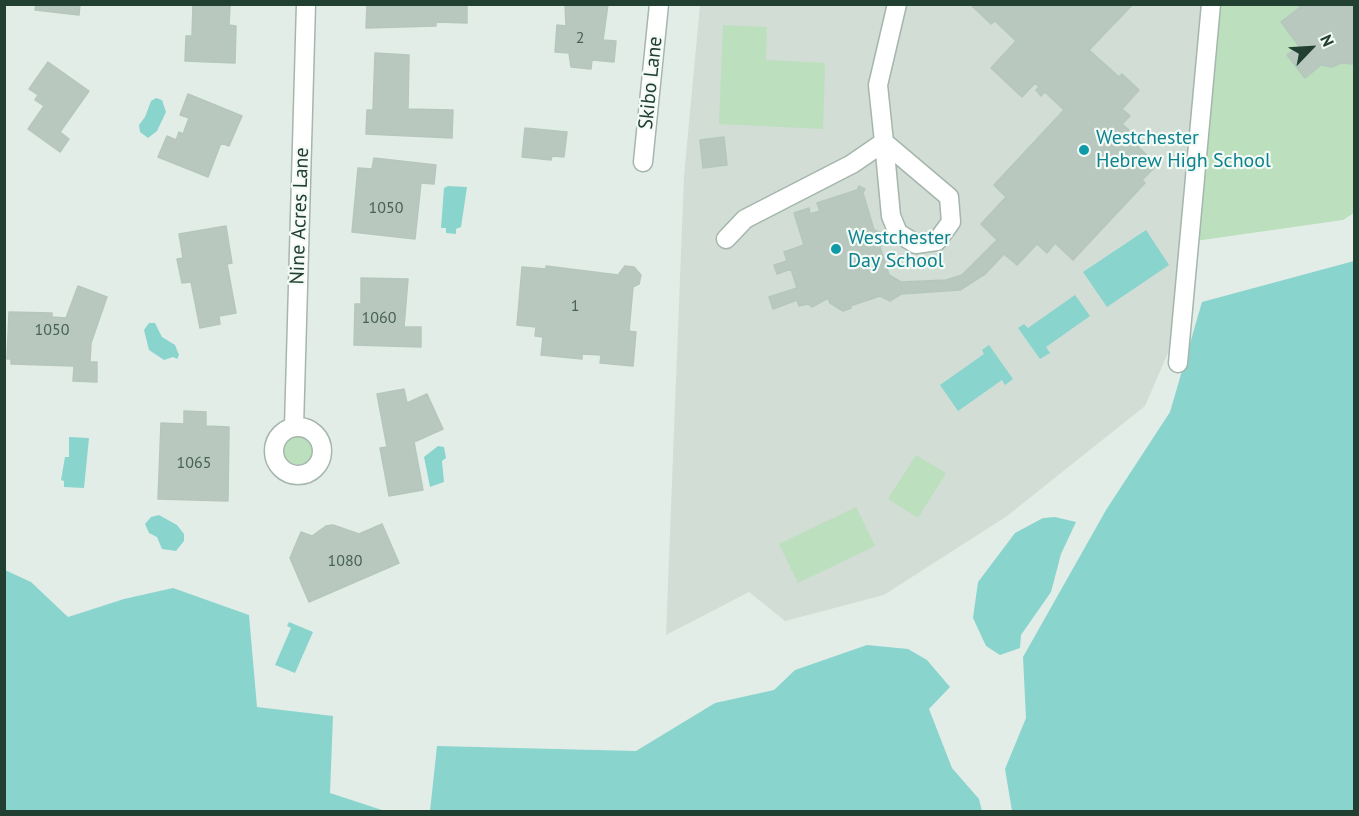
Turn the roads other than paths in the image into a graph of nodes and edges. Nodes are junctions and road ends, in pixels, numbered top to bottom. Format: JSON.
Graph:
{"nodes":[{"id":1,"x":306,"y":4,"type":"edge"},
{"id":2,"x":659,"y":4,"type":"edge"},
{"id":3,"x":897,"y":4,"type":"edge"},
{"id":4,"x":1211,"y":4,"type":"edge"},
{"id":5,"x":884,"y":142,"type":"junction"},
{"id":6,"x":644,"y":162,"type":"dead end"},
{"id":7,"x":726,"y":239,"type":"dead end"},
{"id":8,"x":1178,"y":363,"type":"dead end"},
{"id":9,"x":294,"y":427,"type":"dead end"}],
"edges":[{"from":1,"to":9,"type":"street","name":"Nine Acres Lane"},
{"from":2,"to":6,"type":"street","name":"Skibo Lane"},
{"from":3,"to":5,"type":"street"},
{"from":4,"to":8,"type":"street"},
{"from":5,"to":5,"type":"street"},
{"from":5,"to":7,"type":"street"}]}
